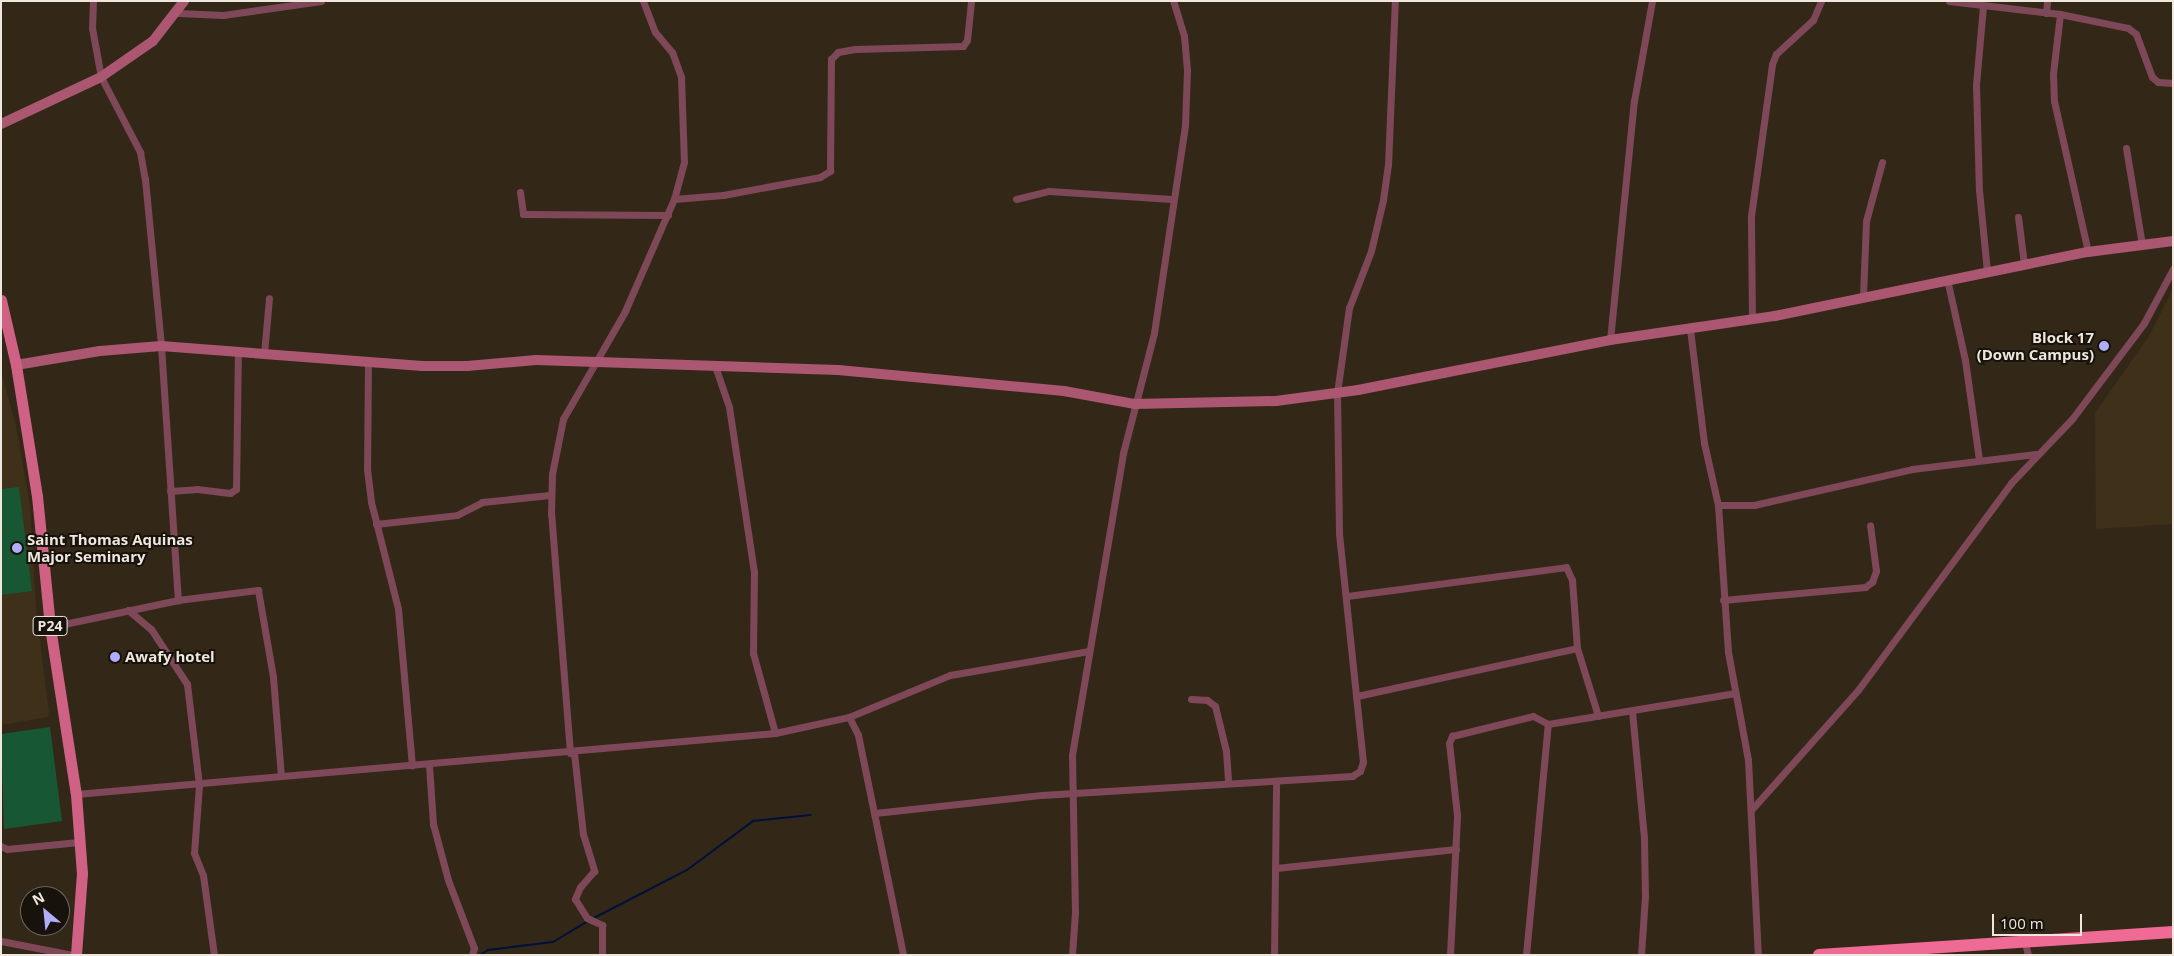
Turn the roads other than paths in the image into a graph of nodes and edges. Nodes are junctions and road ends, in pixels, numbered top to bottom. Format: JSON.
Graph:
{"nodes":[{"id":1,"x":93,"y":1,"type":"edge"},
{"id":2,"x":184,"y":1,"type":"edge"},
{"id":3,"x":321,"y":1,"type":"edge"},
{"id":4,"x":643,"y":1,"type":"edge"},
{"id":5,"x":971,"y":1,"type":"edge"},
{"id":6,"x":1173,"y":1,"type":"edge"},
{"id":7,"x":1395,"y":1,"type":"edge"},
{"id":8,"x":1652,"y":1,"type":"edge"},
{"id":9,"x":1821,"y":1,"type":"edge"},
{"id":10,"x":1949,"y":1,"type":"edge"},
{"id":11,"x":2047,"y":1,"type":"edge"},
{"id":12,"x":1983,"y":6,"type":"junction"},
{"id":13,"x":178,"y":13,"type":"junction"},
{"id":14,"x":2046,"y":13,"type":"junction"},
{"id":15,"x":2060,"y":14,"type":"junction"},
{"id":16,"x":101,"y":77,"type":"junction"},
{"id":17,"x":2173,"y":83,"type":"edge"},
{"id":18,"x":1,"y":124,"type":"edge"},
{"id":19,"x":2126,"y":148,"type":"dead end"},
{"id":20,"x":1882,"y":162,"type":"dead end"},
{"id":21,"x":520,"y":192,"type":"dead end"},
{"id":22,"x":1016,"y":199,"type":"dead end"},
{"id":23,"x":1172,"y":199,"type":"junction"},
{"id":24,"x":674,"y":200,"type":"junction"},
{"id":25,"x":668,"y":215,"type":"junction"},
{"id":26,"x":2018,"y":217,"type":"dead end"},
{"id":27,"x":2173,"y":241,"type":"edge"},
{"id":28,"x":2142,"y":245,"type":"junction"},
{"id":29,"x":2088,"y":252,"type":"junction"},
{"id":30,"x":2024,"y":264,"type":"junction"},
{"id":31,"x":2173,"y":269,"type":"edge"},
{"id":32,"x":1987,"y":272,"type":"junction"},
{"id":33,"x":1947,"y":279,"type":"junction"},
{"id":34,"x":1863,"y":296,"type":"junction"},
{"id":35,"x":269,"y":298,"type":"dead end"},
{"id":36,"x":1,"y":300,"type":"edge"},
{"id":37,"x":1752,"y":319,"type":"junction"},
{"id":38,"x":1690,"y":329,"type":"junction"},
{"id":39,"x":1610,"y":340,"type":"junction"},
{"id":40,"x":161,"y":346,"type":"junction"},
{"id":41,"x":238,"y":351,"type":"junction"},
{"id":42,"x":264,"y":354,"type":"junction"},
{"id":43,"x":599,"y":361,"type":"junction"},
{"id":44,"x":368,"y":362,"type":"junction"},
{"id":45,"x":16,"y":365,"type":"junction"},
{"id":46,"x":715,"y":366,"type":"junction"},
{"id":47,"x":1338,"y":394,"type":"junction"},
{"id":48,"x":1134,"y":404,"type":"junction"},
{"id":49,"x":2036,"y":454,"type":"junction"},
{"id":50,"x":1979,"y":460,"type":"junction"},
{"id":51,"x":170,"y":491,"type":"junction"},
{"id":52,"x":550,"y":495,"type":"junction"},
{"id":53,"x":1718,"y":505,"type":"junction"},
{"id":54,"x":376,"y":524,"type":"junction"},
{"id":55,"x":1870,"y":525,"type":"dead end"},
{"id":56,"x":1347,"y":596,"type":"junction"},
{"id":57,"x":178,"y":600,"type":"junction"},
{"id":58,"x":1723,"y":600,"type":"junction"},
{"id":59,"x":128,"y":610,"type":"junction"},
{"id":60,"x":50,"y":627,"type":"junction"},
{"id":61,"x":1577,"y":648,"type":"junction"},
{"id":62,"x":1089,"y":651,"type":"junction"},
{"id":63,"x":1736,"y":693,"type":"junction"},
{"id":64,"x":1357,"y":696,"type":"junction"},
{"id":65,"x":1191,"y":699,"type":"dead end"},
{"id":66,"x":1632,"y":711,"type":"junction"},
{"id":67,"x":1598,"y":716,"type":"junction"},
{"id":68,"x":849,"y":717,"type":"junction"},
{"id":69,"x":1548,"y":724,"type":"junction"},
{"id":70,"x":775,"y":733,"type":"junction"},
{"id":71,"x":572,"y":753,"type":"junction"},
{"id":72,"x":412,"y":765,"type":"junction"},
{"id":73,"x":428,"y":765,"type":"junction"},
{"id":74,"x":281,"y":776,"type":"junction"},
{"id":75,"x":1276,"y":781,"type":"junction"},
{"id":76,"x":1228,"y":783,"type":"junction"},
{"id":77,"x":198,"y":784,"type":"junction"},
{"id":78,"x":1072,"y":793,"type":"junction"},
{"id":79,"x":76,"y":794,"type":"junction"},
{"id":80,"x":1752,"y":809,"type":"junction"},
{"id":81,"x":875,"y":814,"type":"junction"},
{"id":82,"x":79,"y":842,"type":"junction"},
{"id":83,"x":1,"y":846,"type":"edge"},
{"id":84,"x":1456,"y":849,"type":"junction"},
{"id":85,"x":1276,"y":868,"type":"junction"},
{"id":86,"x":2173,"y":932,"type":"edge"},
{"id":87,"x":1,"y":942,"type":"edge"},
{"id":88,"x":2026,"y":949,"type":"edge"},
{"id":89,"x":1980,"y":950,"type":"edge"},
{"id":90,"x":1874,"y":953,"type":"edge"},
{"id":91,"x":74,"y":955,"type":"edge"},
{"id":92,"x":214,"y":955,"type":"edge"},
{"id":93,"x":472,"y":955,"type":"edge"},
{"id":94,"x":602,"y":955,"type":"edge"},
{"id":95,"x":903,"y":955,"type":"edge"},
{"id":96,"x":1072,"y":955,"type":"edge"},
{"id":97,"x":1274,"y":955,"type":"edge"},
{"id":98,"x":1450,"y":955,"type":"edge"},
{"id":99,"x":1526,"y":955,"type":"edge"},
{"id":100,"x":1641,"y":955,"type":"edge"},
{"id":101,"x":1758,"y":955,"type":"edge"},
{"id":102,"x":1819,"y":955,"type":"edge"}],
"edges":[{"from":1,"to":16,"type":"street"},
{"from":2,"to":13,"type":"street"},
{"from":3,"to":13,"type":"street"},
{"from":4,"to":24,"type":"street"},
{"from":5,"to":24,"type":"street"},
{"from":6,"to":23,"type":"street"},
{"from":7,"to":47,"type":"street"},
{"from":8,"to":39,"type":"street"},
{"from":9,"to":37,"type":"street"},
{"from":10,"to":12,"type":"street"},
{"from":11,"to":14,"type":"street"},
{"from":12,"to":14,"type":"street"},
{"from":12,"to":32,"type":"street"},
{"from":13,"to":16,"type":"street"},
{"from":14,"to":15,"type":"street"},
{"from":15,"to":17,"type":"street"},
{"from":15,"to":29,"type":"street"},
{"from":16,"to":18,"type":"street"},
{"from":16,"to":40,"type":"street"},
{"from":19,"to":28,"type":"street"},
{"from":20,"to":34,"type":"street"},
{"from":21,"to":25,"type":"street"},
{"from":22,"to":23,"type":"street"},
{"from":23,"to":48,"type":"street"},
{"from":24,"to":25,"type":"street"},
{"from":25,"to":43,"type":"street"},
{"from":26,"to":30,"type":"street"},
{"from":27,"to":28,"type":"street"},
{"from":28,"to":29,"type":"street"},
{"from":29,"to":30,"type":"street"},
{"from":30,"to":32,"type":"street"},
{"from":31,"to":49,"type":"street"},
{"from":32,"to":33,"type":"street"},
{"from":33,"to":34,"type":"street"},
{"from":33,"to":50,"type":"street"},
{"from":34,"to":37,"type":"street"},
{"from":35,"to":42,"type":"street"},
{"from":36,"to":45,"type":"main road","number":"P24"},
{"from":37,"to":38,"type":"street"},
{"from":38,"to":39,"type":"street"},
{"from":38,"to":53,"type":"street"},
{"from":39,"to":47,"type":"street"},
{"from":40,"to":41,"type":"street"},
{"from":40,"to":45,"type":"street"},
{"from":40,"to":51,"type":"street"},
{"from":41,"to":42,"type":"street"},
{"from":41,"to":51,"type":"street"},
{"from":42,"to":44,"type":"street"},
{"from":43,"to":44,"type":"street"},
{"from":43,"to":46,"type":"street"},
{"from":43,"to":52,"type":"street"},
{"from":44,"to":54,"type":"street"},
{"from":45,"to":60,"type":"main road","number":"P24"},
{"from":46,"to":48,"type":"street"},
{"from":46,"to":70,"type":"street"},
{"from":47,"to":48,"type":"street"},
{"from":47,"to":56,"type":"street"},
{"from":48,"to":62,"type":"street"},
{"from":49,"to":50,"type":"street"},
{"from":49,"to":80,"type":"street"},
{"from":50,"to":53,"type":"street"},
{"from":51,"to":57,"type":"street"},
{"from":52,"to":54,"type":"street"},
{"from":52,"to":71,"type":"street"},
{"from":53,"to":58,"type":"street"},
{"from":54,"to":72,"type":"street"},
{"from":55,"to":58,"type":"street"},
{"from":56,"to":61,"type":"street"},
{"from":56,"to":64,"type":"street"},
{"from":57,"to":59,"type":"street"},
{"from":57,"to":74,"type":"street"},
{"from":58,"to":63,"type":"street"},
{"from":59,"to":60,"type":"street"},
{"from":59,"to":77,"type":"street"},
{"from":60,"to":79,"type":"main road","number":"P24"},
{"from":61,"to":64,"type":"street"},
{"from":61,"to":67,"type":"street"},
{"from":62,"to":68,"type":"street"},
{"from":62,"to":78,"type":"street"},
{"from":63,"to":66,"type":"street"},
{"from":63,"to":80,"type":"street"},
{"from":64,"to":75,"type":"street"},
{"from":65,"to":76,"type":"street"},
{"from":66,"to":67,"type":"street"},
{"from":66,"to":100,"type":"street"},
{"from":67,"to":69,"type":"street"},
{"from":68,"to":70,"type":"street"},
{"from":68,"to":81,"type":"street"},
{"from":69,"to":84,"type":"street"},
{"from":69,"to":99,"type":"street"},
{"from":70,"to":71,"type":"street"},
{"from":71,"to":73,"type":"street"},
{"from":71,"to":94,"type":"street"},
{"from":72,"to":73,"type":"street"},
{"from":72,"to":74,"type":"street"},
{"from":73,"to":93,"type":"street"},
{"from":74,"to":77,"type":"street"},
{"from":75,"to":76,"type":"street"},
{"from":75,"to":85,"type":"street"},
{"from":76,"to":78,"type":"street"},
{"from":77,"to":79,"type":"street"},
{"from":77,"to":92,"type":"street"},
{"from":78,"to":81,"type":"street"},
{"from":78,"to":96,"type":"street"},
{"from":79,"to":82,"type":"main road","number":"P24"},
{"from":80,"to":101,"type":"street"},
{"from":81,"to":95,"type":"street"},
{"from":82,"to":83,"type":"street"},
{"from":82,"to":91,"type":"main road","number":"P24"},
{"from":84,"to":85,"type":"street"},
{"from":84,"to":98,"type":"street"},
{"from":85,"to":97,"type":"street"},
{"from":86,"to":88,"type":"highway"},
{"from":87,"to":91,"type":"street"},
{"from":88,"to":89,"type":"highway"},
{"from":89,"to":90,"type":"highway"},
{"from":90,"to":102,"type":"highway"}]}
